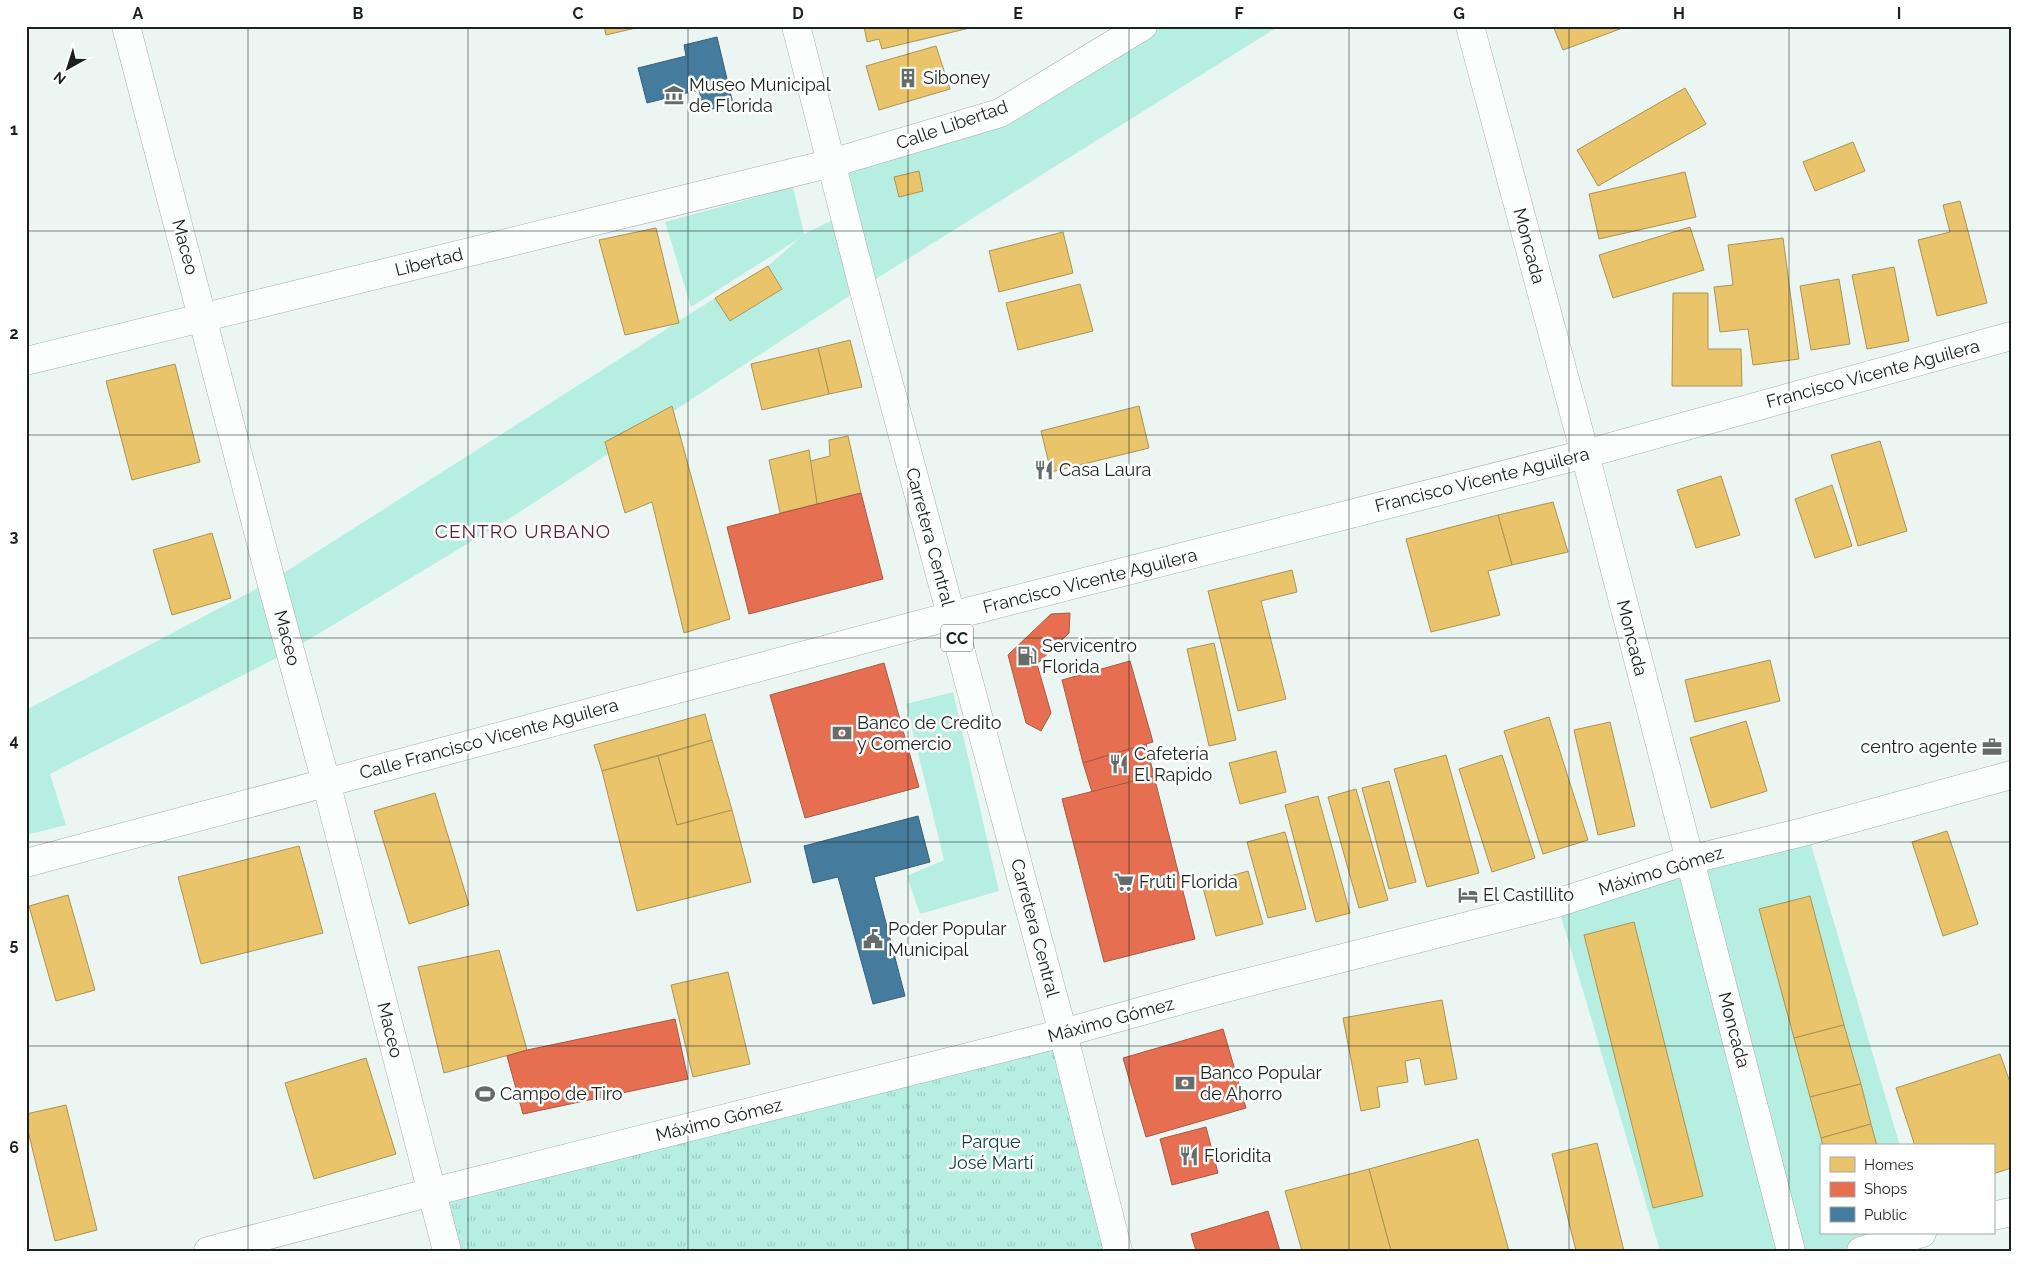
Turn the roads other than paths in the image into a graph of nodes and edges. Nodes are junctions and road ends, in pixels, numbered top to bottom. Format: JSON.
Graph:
{"nodes":[{"id":1,"x":126,"y":26,"type":"edge"},
{"id":2,"x":796,"y":26,"type":"edge"},
{"id":3,"x":1143,"y":26,"type":"edge"},
{"id":4,"x":1470,"y":26,"type":"edge"},
{"id":5,"x":832,"y":163,"type":"junction"},
{"id":6,"x":204,"y":318,"type":"junction"},
{"id":7,"x":2011,"y":336,"type":"edge"},
{"id":8,"x":26,"y":361,"type":"edge"},
{"id":9,"x":1585,"y":454,"type":"junction"},
{"id":10,"x":951,"y":616,"type":"junction"},
{"id":11,"x":2011,"y":775,"type":"edge"},
{"id":12,"x":326,"y":782,"type":"junction"},
{"id":13,"x":1689,"y":860,"type":"junction"},
{"id":14,"x":26,"y":863,"type":"edge"},
{"id":15,"x":1063,"y":1033,"type":"junction"},
{"id":16,"x":432,"y":1192,"type":"junction"},
{"id":17,"x":2011,"y":1212,"type":"edge"},
{"id":18,"x":1994,"y":1216,"type":"edge"},
{"id":19,"x":1919,"y":1234,"type":"edge"},
{"id":20,"x":208,"y":1251,"type":"edge"},
{"id":21,"x":447,"y":1251,"type":"edge"},
{"id":22,"x":1118,"y":1251,"type":"edge"},
{"id":23,"x":1791,"y":1251,"type":"edge"},
{"id":24,"x":1861,"y":1251,"type":"edge"}],
"edges":[{"from":1,"to":6,"type":"main road","name":"Maceo"},
{"from":2,"to":5,"type":"main road","name":"Carretera Central","number":"CC"},
{"from":3,"to":5,"type":"main road","name":"Calle Libertad"},
{"from":4,"to":9,"type":"main road","name":"Moncada"},
{"from":5,"to":6,"type":"main road","name":"Libertad"},
{"from":5,"to":10,"type":"main road","name":"Carretera Central","number":"CC"},
{"from":6,"to":8,"type":"main road","name":"Libertad"},
{"from":6,"to":12,"type":"main road","name":"Maceo"},
{"from":7,"to":9,"type":"main road","name":"Francisco Vicente Aguilera"},
{"from":9,"to":10,"type":"main road","name":"Francisco Vicente Aguilera"},
{"from":9,"to":13,"type":"main road","name":"Moncada"},
{"from":10,"to":12,"type":"main road","name":"Calle Francisco Vicente Aguilera"},
{"from":10,"to":15,"type":"main road","name":"Carretera Central","number":"CC"},
{"from":11,"to":13,"type":"main road","name":"Máximo Gómez"},
{"from":12,"to":14,"type":"main road","name":"Calle Francisco Vicente Aguilera"},
{"from":12,"to":16,"type":"main road","name":"Maceo"},
{"from":13,"to":15,"type":"main road","name":"Máximo Gómez"},
{"from":13,"to":23,"type":"main road","name":"Moncada"},
{"from":15,"to":16,"type":"main road","name":"Máximo Gómez"},
{"from":15,"to":22,"type":"main road","name":"Carretera Central","number":"CC"},
{"from":16,"to":20,"type":"main road","name":"Máximo Gómez"},
{"from":16,"to":21,"type":"main road","name":"Maceo"},
{"from":17,"to":18,"type":"main road"},
{"from":19,"to":24,"type":"main road"}]}
